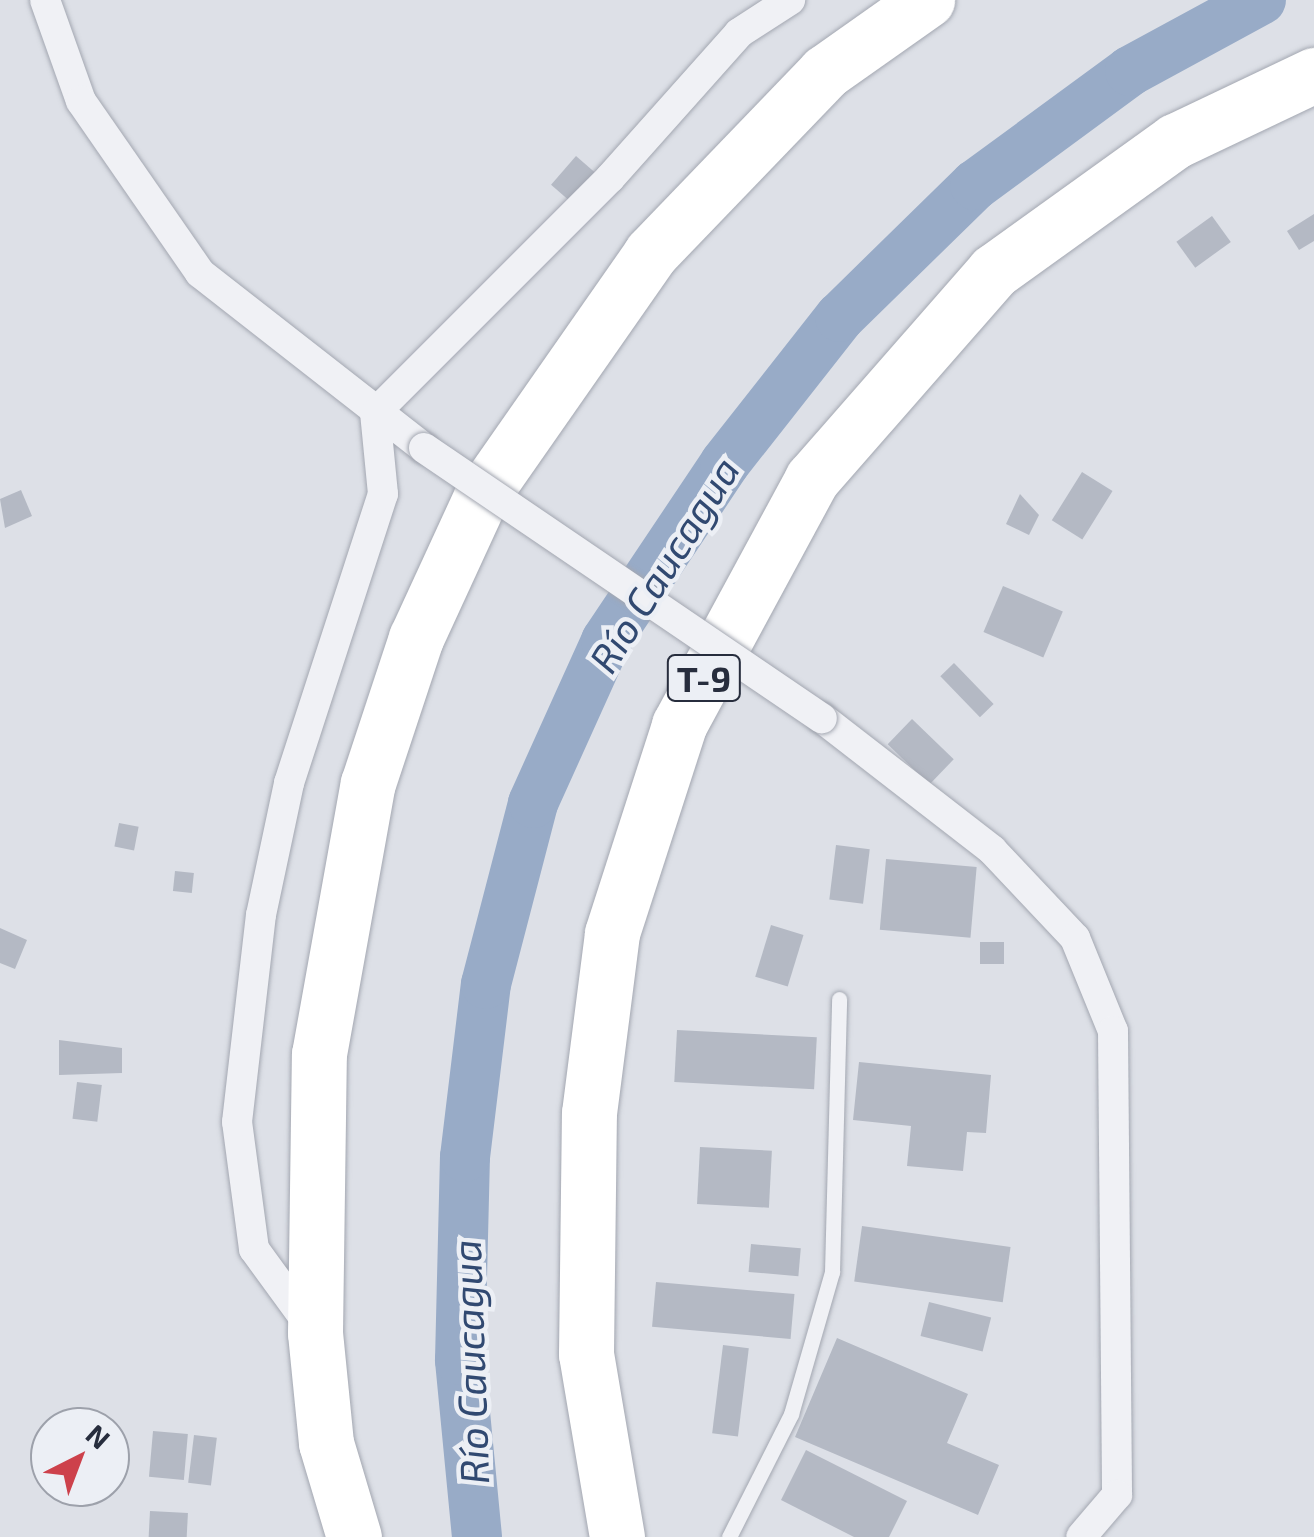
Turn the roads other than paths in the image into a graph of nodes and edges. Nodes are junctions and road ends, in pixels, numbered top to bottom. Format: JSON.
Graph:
{"nodes":[{"id":1,"x":44,"y":0,"type":"edge"},
{"id":2,"x":790,"y":0,"type":"edge"},
{"id":3,"x":926,"y":0,"type":"edge"},
{"id":4,"x":1314,"y":75,"type":"edge"},
{"id":5,"x":374,"y":413,"type":"junction"},
{"id":6,"x":839,"y":999,"type":"dead end"},
{"id":7,"x":314,"y":1332,"type":"junction"},
{"id":8,"x":354,"y":1537,"type":"edge"},
{"id":9,"x":617,"y":1537,"type":"edge"},
{"id":10,"x":729,"y":1537,"type":"edge"},
{"id":11,"x":1081,"y":1537,"type":"edge"}],
"edges":[{"from":1,"to":5,"type":"street"},
{"from":2,"to":5,"type":"street"},
{"from":3,"to":7,"type":"highway"},
{"from":4,"to":9,"type":"highway","number":"T-9"},
{"from":5,"to":7,"type":"street"},
{"from":5,"to":11,"type":"street","bridge":true},
{"from":6,"to":10,"type":"lane"},
{"from":7,"to":8,"type":"highway"}]}
